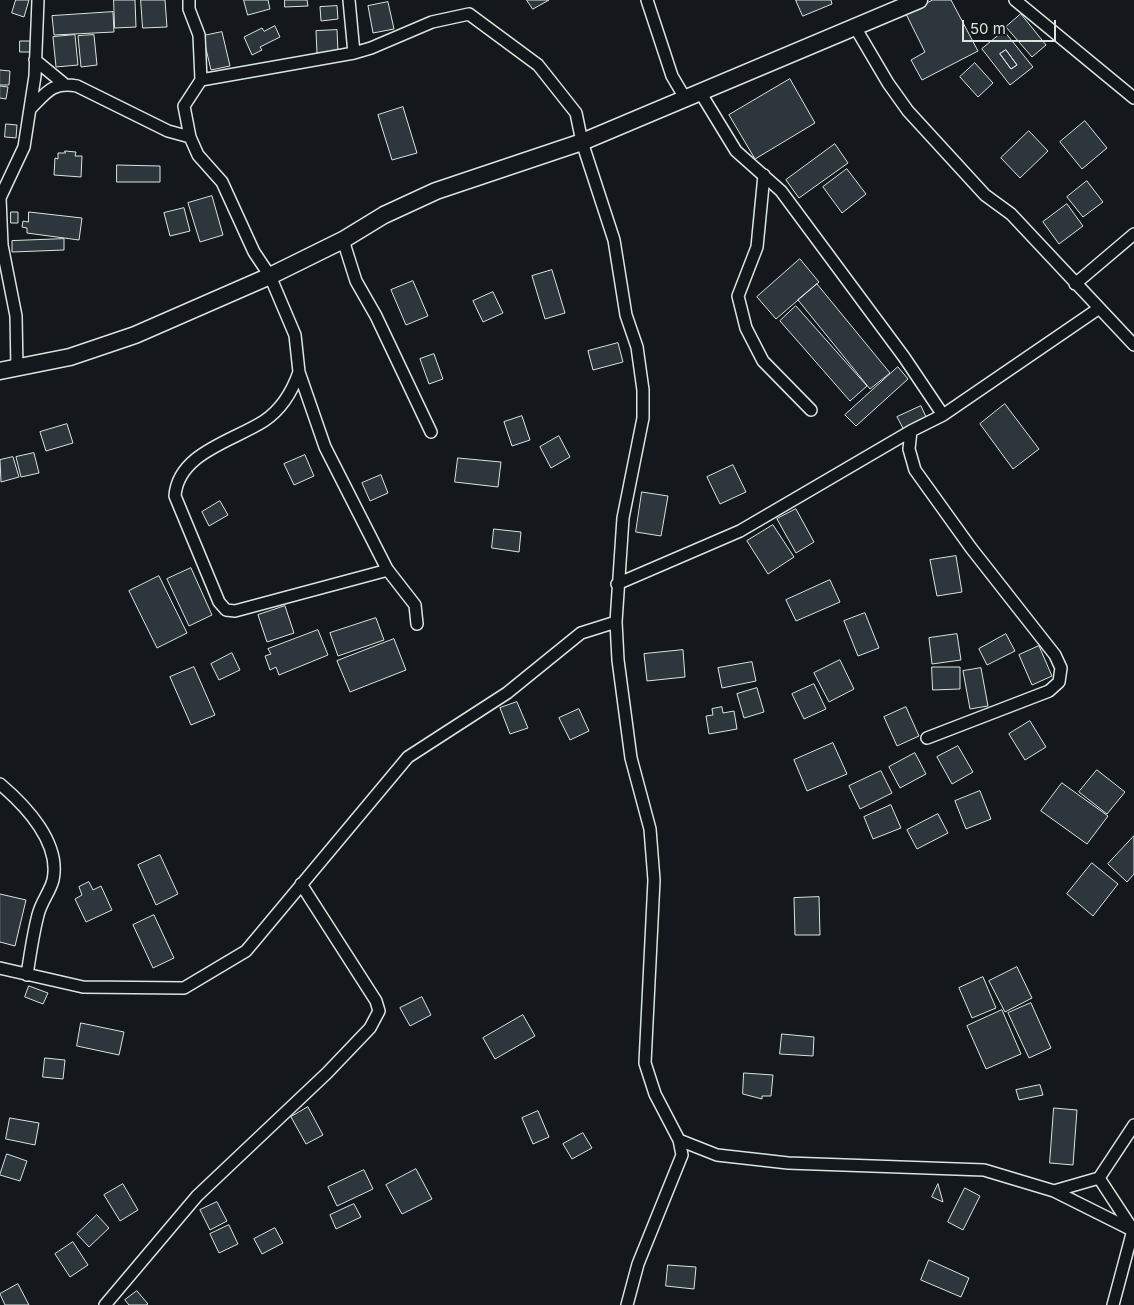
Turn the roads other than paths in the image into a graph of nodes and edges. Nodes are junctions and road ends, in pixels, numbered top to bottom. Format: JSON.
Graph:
{"nodes":[{"id":1,"x":38,"y":0,"type":"edge"},
{"id":2,"x":189,"y":0,"type":"edge"},
{"id":3,"x":349,"y":0,"type":"edge"},
{"id":4,"x":647,"y":0,"type":"edge"},
{"id":5,"x":919,"y":0,"type":"edge"},
{"id":6,"x":1016,"y":0,"type":"edge"},
{"id":7,"x":855,"y":27,"type":"junction"},
{"id":8,"x":354,"y":52,"type":"junction"},
{"id":9,"x":35,"y":60,"type":"junction"},
{"id":10,"x":201,"y":80,"type":"junction"},
{"id":11,"x":63,"y":83,"type":"junction"},
{"id":12,"x":692,"y":95,"type":"junction"},
{"id":13,"x":1134,"y":98,"type":"edge"},
{"id":14,"x":31,"y":108,"type":"junction"},
{"id":15,"x":190,"y":137,"type":"junction"},
{"id":16,"x":582,"y":142,"type":"junction"},
{"id":17,"x":764,"y":175,"type":"junction"},
{"id":18,"x":1134,"y":234,"type":"edge"},
{"id":19,"x":343,"y":240,"type":"junction"},
{"id":20,"x":270,"y":276,"type":"junction"},
{"id":21,"x":1075,"y":284,"type":"junction"},
{"id":22,"x":1098,"y":309,"type":"junction"},
{"id":23,"x":1134,"y":345,"type":"edge"},
{"id":24,"x":16,"y":369,"type":"junction"},
{"id":25,"x":0,"y":372,"type":"edge"},
{"id":26,"x":299,"y":372,"type":"junction"},
{"id":27,"x":811,"y":410,"type":"dead end"},
{"id":28,"x":943,"y":415,"type":"junction"},
{"id":29,"x":911,"y":431,"type":"junction"},
{"id":30,"x":431,"y":432,"type":"dead end"},
{"id":31,"x":388,"y":570,"type":"junction"},
{"id":32,"x":618,"y":584,"type":"junction"},
{"id":33,"x":616,"y":622,"type":"junction"},
{"id":34,"x":417,"y":624,"type":"dead end"},
{"id":35,"x":927,"y":738,"type":"dead end"},
{"id":36,"x":0,"y":784,"type":"edge"},
{"id":37,"x":301,"y":884,"type":"junction"},
{"id":38,"x":0,"y":968,"type":"edge"},
{"id":39,"x":26,"y":974,"type":"junction"},
{"id":40,"x":1134,"y":1125,"type":"edge"},
{"id":41,"x":680,"y":1140,"type":"junction"},
{"id":42,"x":1099,"y":1178,"type":"junction"},
{"id":43,"x":1054,"y":1191,"type":"junction"},
{"id":44,"x":1133,"y":1231,"type":"edge"},
{"id":45,"x":105,"y":1305,"type":"edge"},
{"id":46,"x":627,"y":1305,"type":"edge"},
{"id":47,"x":1113,"y":1305,"type":"edge"}],
"edges":[{"from":1,"to":9,"type":"street"},
{"from":2,"to":10,"type":"street"},
{"from":3,"to":8,"type":"street"},
{"from":4,"to":12,"type":"street"},
{"from":5,"to":7,"type":"street"},
{"from":6,"to":13,"type":"street"},
{"from":7,"to":12,"type":"street"},
{"from":7,"to":21,"type":"street"},
{"from":8,"to":10,"type":"street"},
{"from":8,"to":16,"type":"street"},
{"from":9,"to":11,"type":"street"},
{"from":9,"to":14,"type":"street"},
{"from":10,"to":15,"type":"street"},
{"from":11,"to":14,"type":"street"},
{"from":11,"to":15,"type":"street"},
{"from":12,"to":16,"type":"street"},
{"from":12,"to":17,"type":"street"},
{"from":14,"to":24,"type":"street"},
{"from":15,"to":20,"type":"street"},
{"from":16,"to":19,"type":"street"},
{"from":16,"to":32,"type":"street"},
{"from":17,"to":27,"type":"street"},
{"from":17,"to":28,"type":"street"},
{"from":18,"to":21,"type":"street"},
{"from":19,"to":20,"type":"street"},
{"from":19,"to":30,"type":"street"},
{"from":20,"to":24,"type":"street"},
{"from":20,"to":26,"type":"street"},
{"from":21,"to":22,"type":"street"},
{"from":22,"to":23,"type":"street"},
{"from":22,"to":28,"type":"street"},
{"from":24,"to":25,"type":"street"},
{"from":26,"to":31,"type":"street"},
{"from":26,"to":31,"type":"street"},
{"from":28,"to":29,"type":"street"},
{"from":29,"to":32,"type":"street"},
{"from":29,"to":35,"type":"street"},
{"from":31,"to":34,"type":"street"},
{"from":32,"to":33,"type":"street"},
{"from":33,"to":37,"type":"street"},
{"from":33,"to":41,"type":"street"},
{"from":36,"to":39,"type":"street"},
{"from":37,"to":39,"type":"street"},
{"from":37,"to":45,"type":"street"},
{"from":38,"to":39,"type":"street"},
{"from":40,"to":42,"type":"street"},
{"from":41,"to":43,"type":"street"},
{"from":41,"to":46,"type":"street"},
{"from":42,"to":43,"type":"street"},
{"from":42,"to":44,"type":"street"},
{"from":43,"to":44,"type":"street"},
{"from":44,"to":47,"type":"street"}]}
